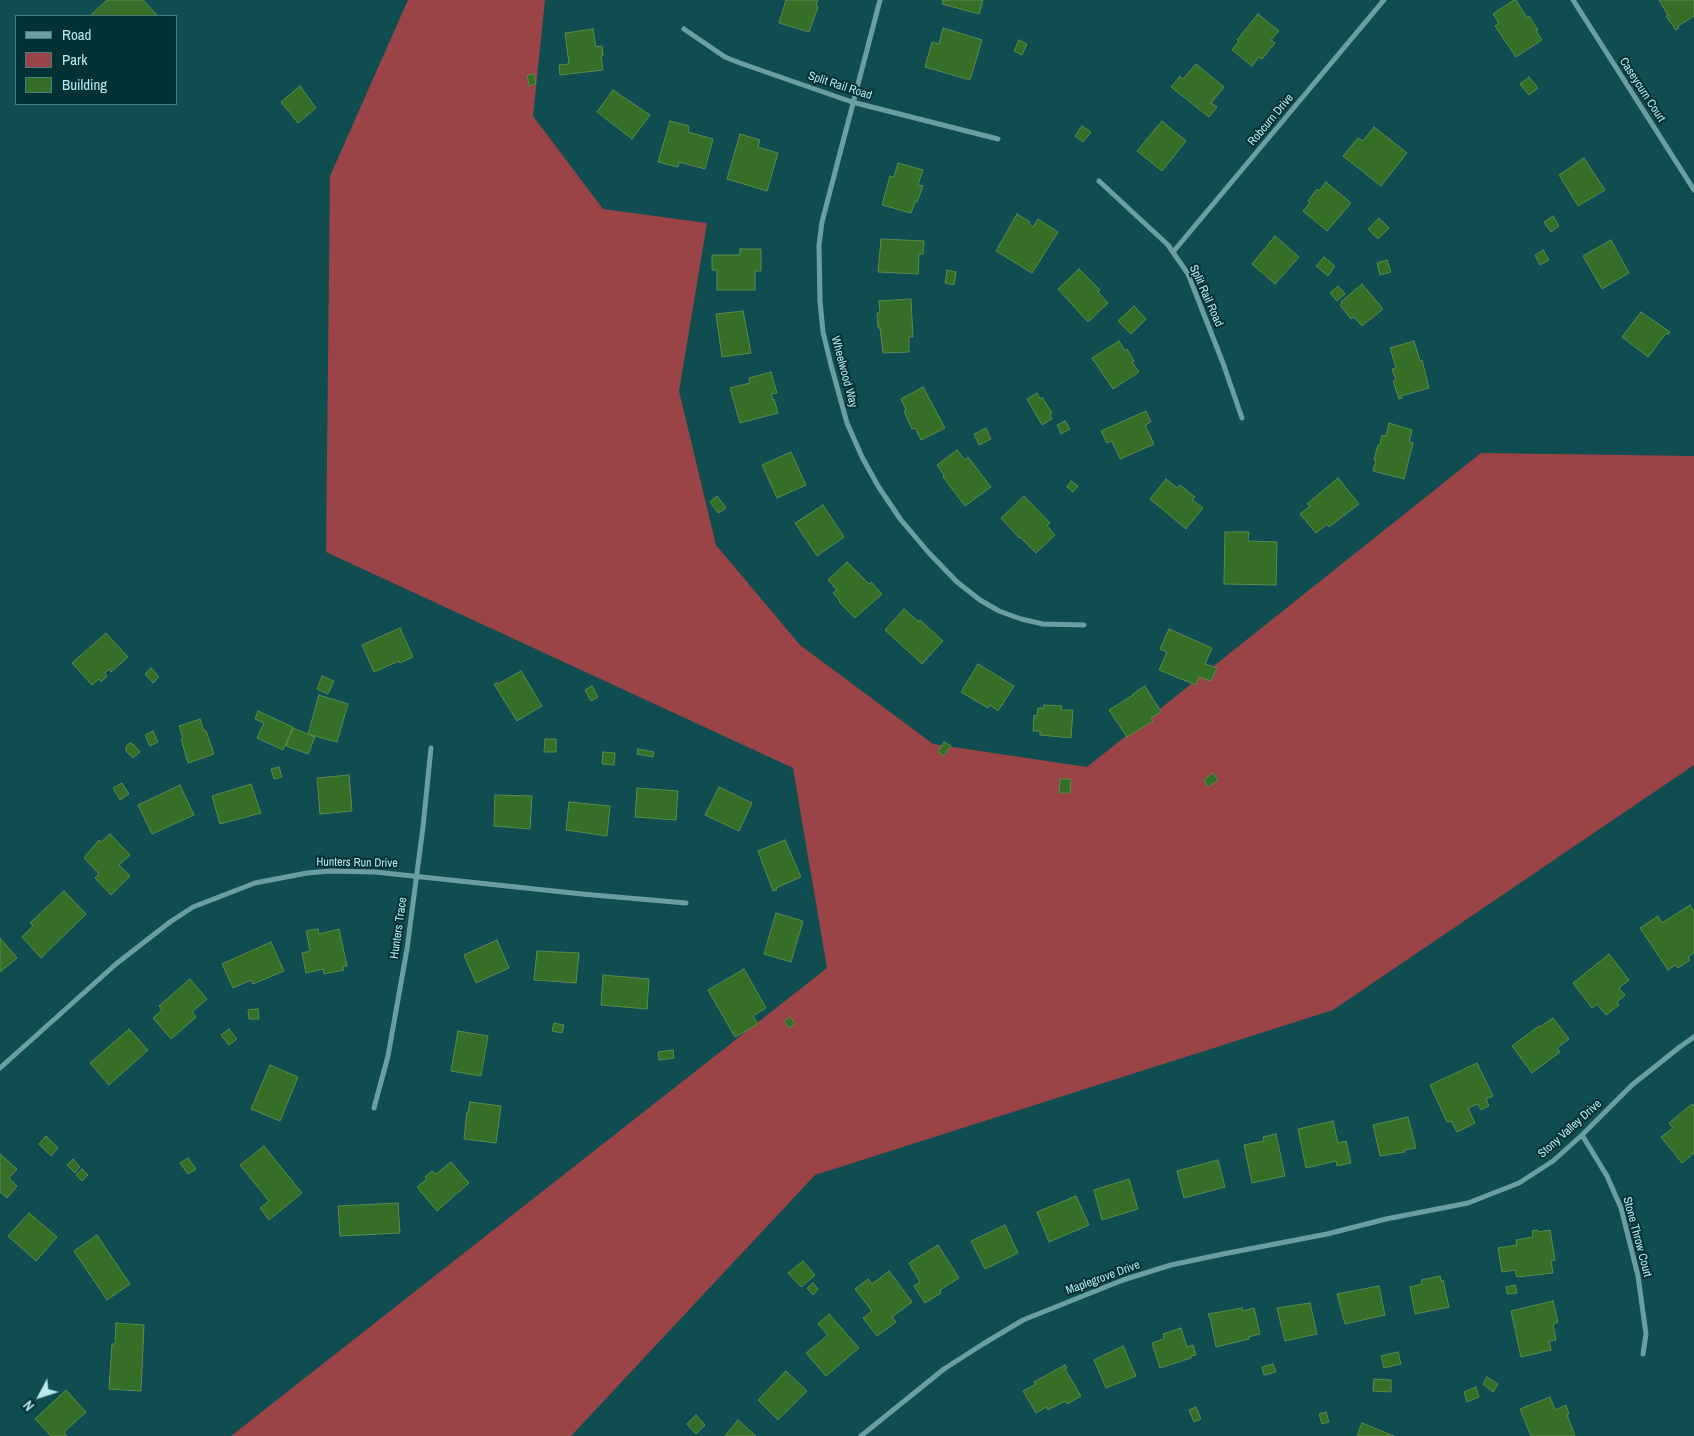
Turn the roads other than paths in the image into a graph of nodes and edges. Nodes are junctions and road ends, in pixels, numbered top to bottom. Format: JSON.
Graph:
{"nodes":[{"id":1,"x":880,"y":0,"type":"edge"},
{"id":2,"x":1384,"y":0,"type":"edge"},
{"id":3,"x":1573,"y":0,"type":"edge"},
{"id":4,"x":684,"y":30,"type":"dead end"},
{"id":5,"x":852,"y":102,"type":"junction"},
{"id":6,"x":998,"y":139,"type":"dead end"},
{"id":7,"x":1099,"y":181,"type":"dead end"},
{"id":8,"x":1694,"y":190,"type":"edge"},
{"id":9,"x":1173,"y":252,"type":"junction"},
{"id":10,"x":1242,"y":418,"type":"dead end"},
{"id":11,"x":1084,"y":625,"type":"dead end"},
{"id":12,"x":431,"y":748,"type":"dead end"},
{"id":13,"x":416,"y":876,"type":"junction"},
{"id":14,"x":686,"y":902,"type":"dead end"},
{"id":15,"x":1694,"y":1037,"type":"edge"},
{"id":16,"x":0,"y":1068,"type":"edge"},
{"id":17,"x":374,"y":1108,"type":"dead end"},
{"id":18,"x":1582,"y":1134,"type":"junction"},
{"id":19,"x":1386,"y":1219,"type":"joint"},
{"id":20,"x":1643,"y":1354,"type":"dead end"},
{"id":21,"x":861,"y":1436,"type":"edge"}],
"edges":[{"from":1,"to":5,"type":"street","name":"Wheelwood Way"},
{"from":2,"to":9,"type":"street","name":"Robcurn Drive"},
{"from":3,"to":8,"type":"street","name":"Caseycurn Court"},
{"from":4,"to":5,"type":"street","name":"Split Rail Road"},
{"from":5,"to":6,"type":"street","name":"Split Rail Road"},
{"from":5,"to":11,"type":"street","name":"Wheelwood Way"},
{"from":7,"to":9,"type":"street","name":"Split Rail Road"},
{"from":9,"to":10,"type":"street","name":"Split Rail Road"},
{"from":12,"to":13,"type":"street","name":"Hunters Trace"},
{"from":13,"to":14,"type":"street","name":"Hunters Run Drive"},
{"from":13,"to":16,"type":"street","name":"Hunters Run Drive"},
{"from":13,"to":17,"type":"street","name":"Hunters Trace"},
{"from":15,"to":18,"type":"street","name":"Stony Valley Drive"},
{"from":18,"to":19,"type":"street","name":"Stony Valley Drive"},
{"from":18,"to":20,"type":"street","name":"Stone Throw Court"},
{"from":19,"to":21,"type":"street","name":"Maplegrove Drive"}]}
